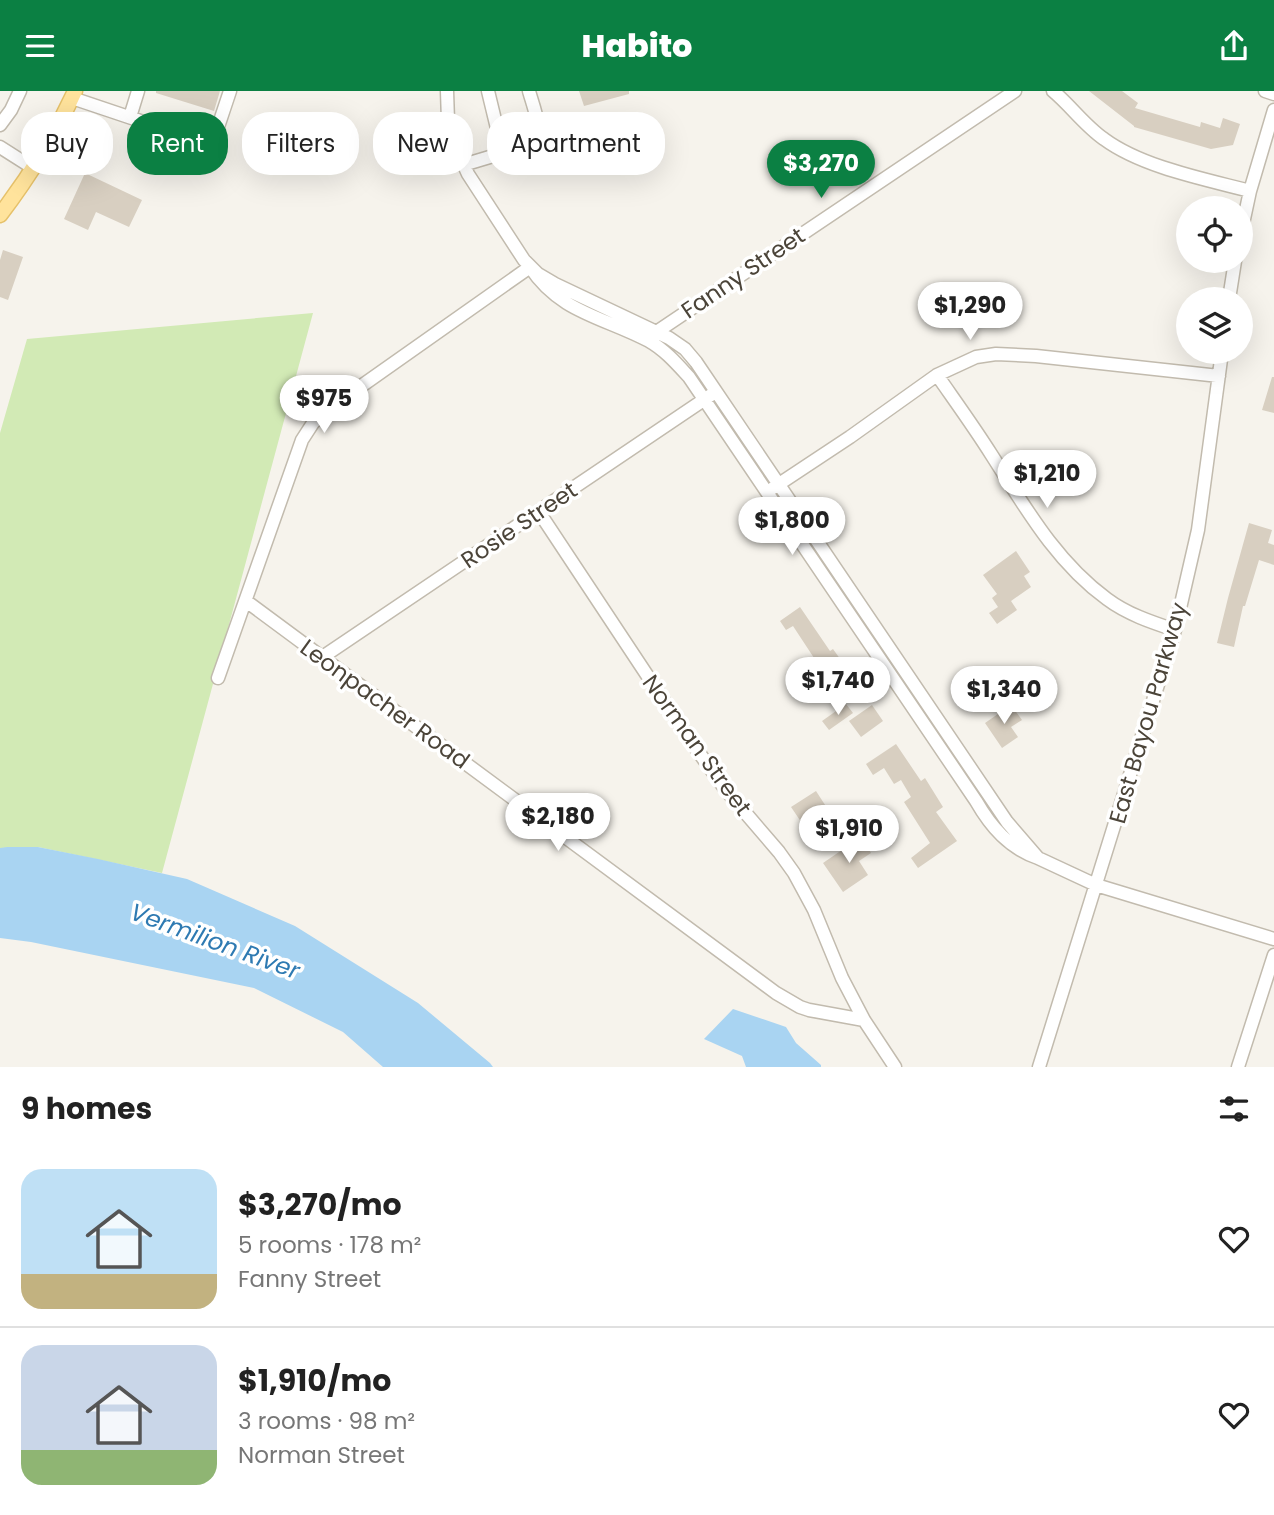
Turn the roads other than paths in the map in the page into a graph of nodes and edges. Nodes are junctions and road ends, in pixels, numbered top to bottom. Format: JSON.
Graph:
{"nodes":[{"id":1,"x":20,"y":91,"type":"edge"},
{"id":2,"x":138,"y":91,"type":"edge"},
{"id":3,"x":230,"y":91,"type":"edge"},
{"id":4,"x":447,"y":91,"type":"edge"},
{"id":5,"x":488,"y":91,"type":"edge"},
{"id":6,"x":528,"y":91,"type":"edge"},
{"id":7,"x":1015,"y":91,"type":"edge"},
{"id":8,"x":1054,"y":91,"type":"edge"},
{"id":9,"x":1265,"y":91,"type":"edge"},
{"id":10,"x":73,"y":94,"type":"edge"},
{"id":11,"x":1274,"y":94,"type":"edge"},
{"id":12,"x":1274,"y":110,"type":"edge"},
{"id":13,"x":63,"y":112,"type":"edge"},
{"id":14,"x":132,"y":112,"type":"edge"},
{"id":15,"x":223,"y":112,"type":"edge"},
{"id":16,"x":448,"y":112,"type":"edge"},
{"id":17,"x":493,"y":112,"type":"edge"},
{"id":18,"x":534,"y":112,"type":"edge"},
{"id":19,"x":127,"y":116,"type":"edge"},
{"id":20,"x":1,"y":121,"type":"edge"},
{"id":21,"x":1272,"y":127,"type":"edge"},
{"id":22,"x":0,"y":147,"type":"edge"},
{"id":23,"x":21,"y":160,"type":"edge"},
{"id":24,"x":28,"y":175,"type":"edge"},
{"id":25,"x":469,"y":175,"type":"edge"},
{"id":26,"x":1250,"y":191,"type":"junction"},
{"id":27,"x":1249,"y":196,"type":"edge"},
{"id":28,"x":0,"y":215,"type":"edge"},
{"id":29,"x":530,"y":267,"type":"junction"},
{"id":30,"x":657,"y":331,"type":"junction"},
{"id":31,"x":645,"y":340,"type":"junction"},
{"id":32,"x":1220,"y":364,"type":"edge"},
{"id":33,"x":937,"y":375,"type":"junction"},
{"id":34,"x":1219,"y":376,"type":"junction"},
{"id":35,"x":717,"y":391,"type":"junction"},
{"id":36,"x":705,"y":399,"type":"junction"},
{"id":37,"x":773,"y":488,"type":"junction"},
{"id":38,"x":539,"y":512,"type":"junction"},
{"id":39,"x":246,"y":601,"type":"junction"},
{"id":40,"x":1175,"y":630,"type":"junction"},
{"id":41,"x":321,"y":658,"type":"junction"},
{"id":42,"x":218,"y":678,"type":"dead end"},
{"id":43,"x":1097,"y":884,"type":"junction"},
{"id":44,"x":1274,"y":939,"type":"edge"},
{"id":45,"x":1274,"y":955,"type":"edge"},
{"id":46,"x":864,"y":1020,"type":"junction"},
{"id":47,"x":895,"y":1067,"type":"edge"},
{"id":48,"x":1039,"y":1067,"type":"edge"},
{"id":49,"x":1238,"y":1067,"type":"edge"}],
"edges":[{"from":1,"to":20,"type":"street"},
{"from":2,"to":14,"type":"street"},
{"from":3,"to":15,"type":"street"},
{"from":4,"to":16,"type":"street"},
{"from":5,"to":17,"type":"street"},
{"from":6,"to":18,"type":"street"},
{"from":7,"to":30,"type":"street","name":"Fanny Street"},
{"from":8,"to":26,"type":"street"},
{"from":9,"to":11,"type":"street"},
{"from":10,"to":13,"type":"main road"},
{"from":10,"to":19,"type":"street"},
{"from":12,"to":21,"type":"street"},
{"from":21,"to":26,"type":"street"},
{"from":22,"to":23,"type":"street"},
{"from":24,"to":28,"type":"main road"},
{"from":25,"to":29,"type":"street"},
{"from":26,"to":27,"type":"street"},
{"from":29,"to":30,"type":"street"},
{"from":29,"to":31,"type":"street"},
{"from":29,"to":39,"type":"street"},
{"from":30,"to":31,"type":"street","name":"Fanny Street"},
{"from":30,"to":35,"type":"street"},
{"from":31,"to":36,"type":"street"},
{"from":32,"to":34,"type":"street","name":"East Bayou Parkway"},
{"from":33,"to":34,"type":"street"},
{"from":33,"to":37,"type":"street"},
{"from":33,"to":40,"type":"street"},
{"from":34,"to":40,"type":"street","name":"East Bayou Parkway"},
{"from":35,"to":36,"type":"street","name":"Rosie Street"},
{"from":35,"to":37,"type":"street"},
{"from":36,"to":37,"type":"street"},
{"from":36,"to":38,"type":"street","name":"Rosie Street"},
{"from":37,"to":43,"type":"street"},
{"from":38,"to":41,"type":"street","name":"Rosie Street"},
{"from":38,"to":46,"type":"street","name":"Norman Street"},
{"from":39,"to":41,"type":"street","name":"Leonpacher Road"},
{"from":39,"to":42,"type":"street"},
{"from":40,"to":43,"type":"street","name":"East Bayou Parkway"},
{"from":41,"to":46,"type":"street","name":"Leonpacher Road"},
{"from":43,"to":44,"type":"street"},
{"from":43,"to":48,"type":"street","name":"East Bayou Parkway"},
{"from":45,"to":49,"type":"street"},
{"from":46,"to":47,"type":"street"}]}
